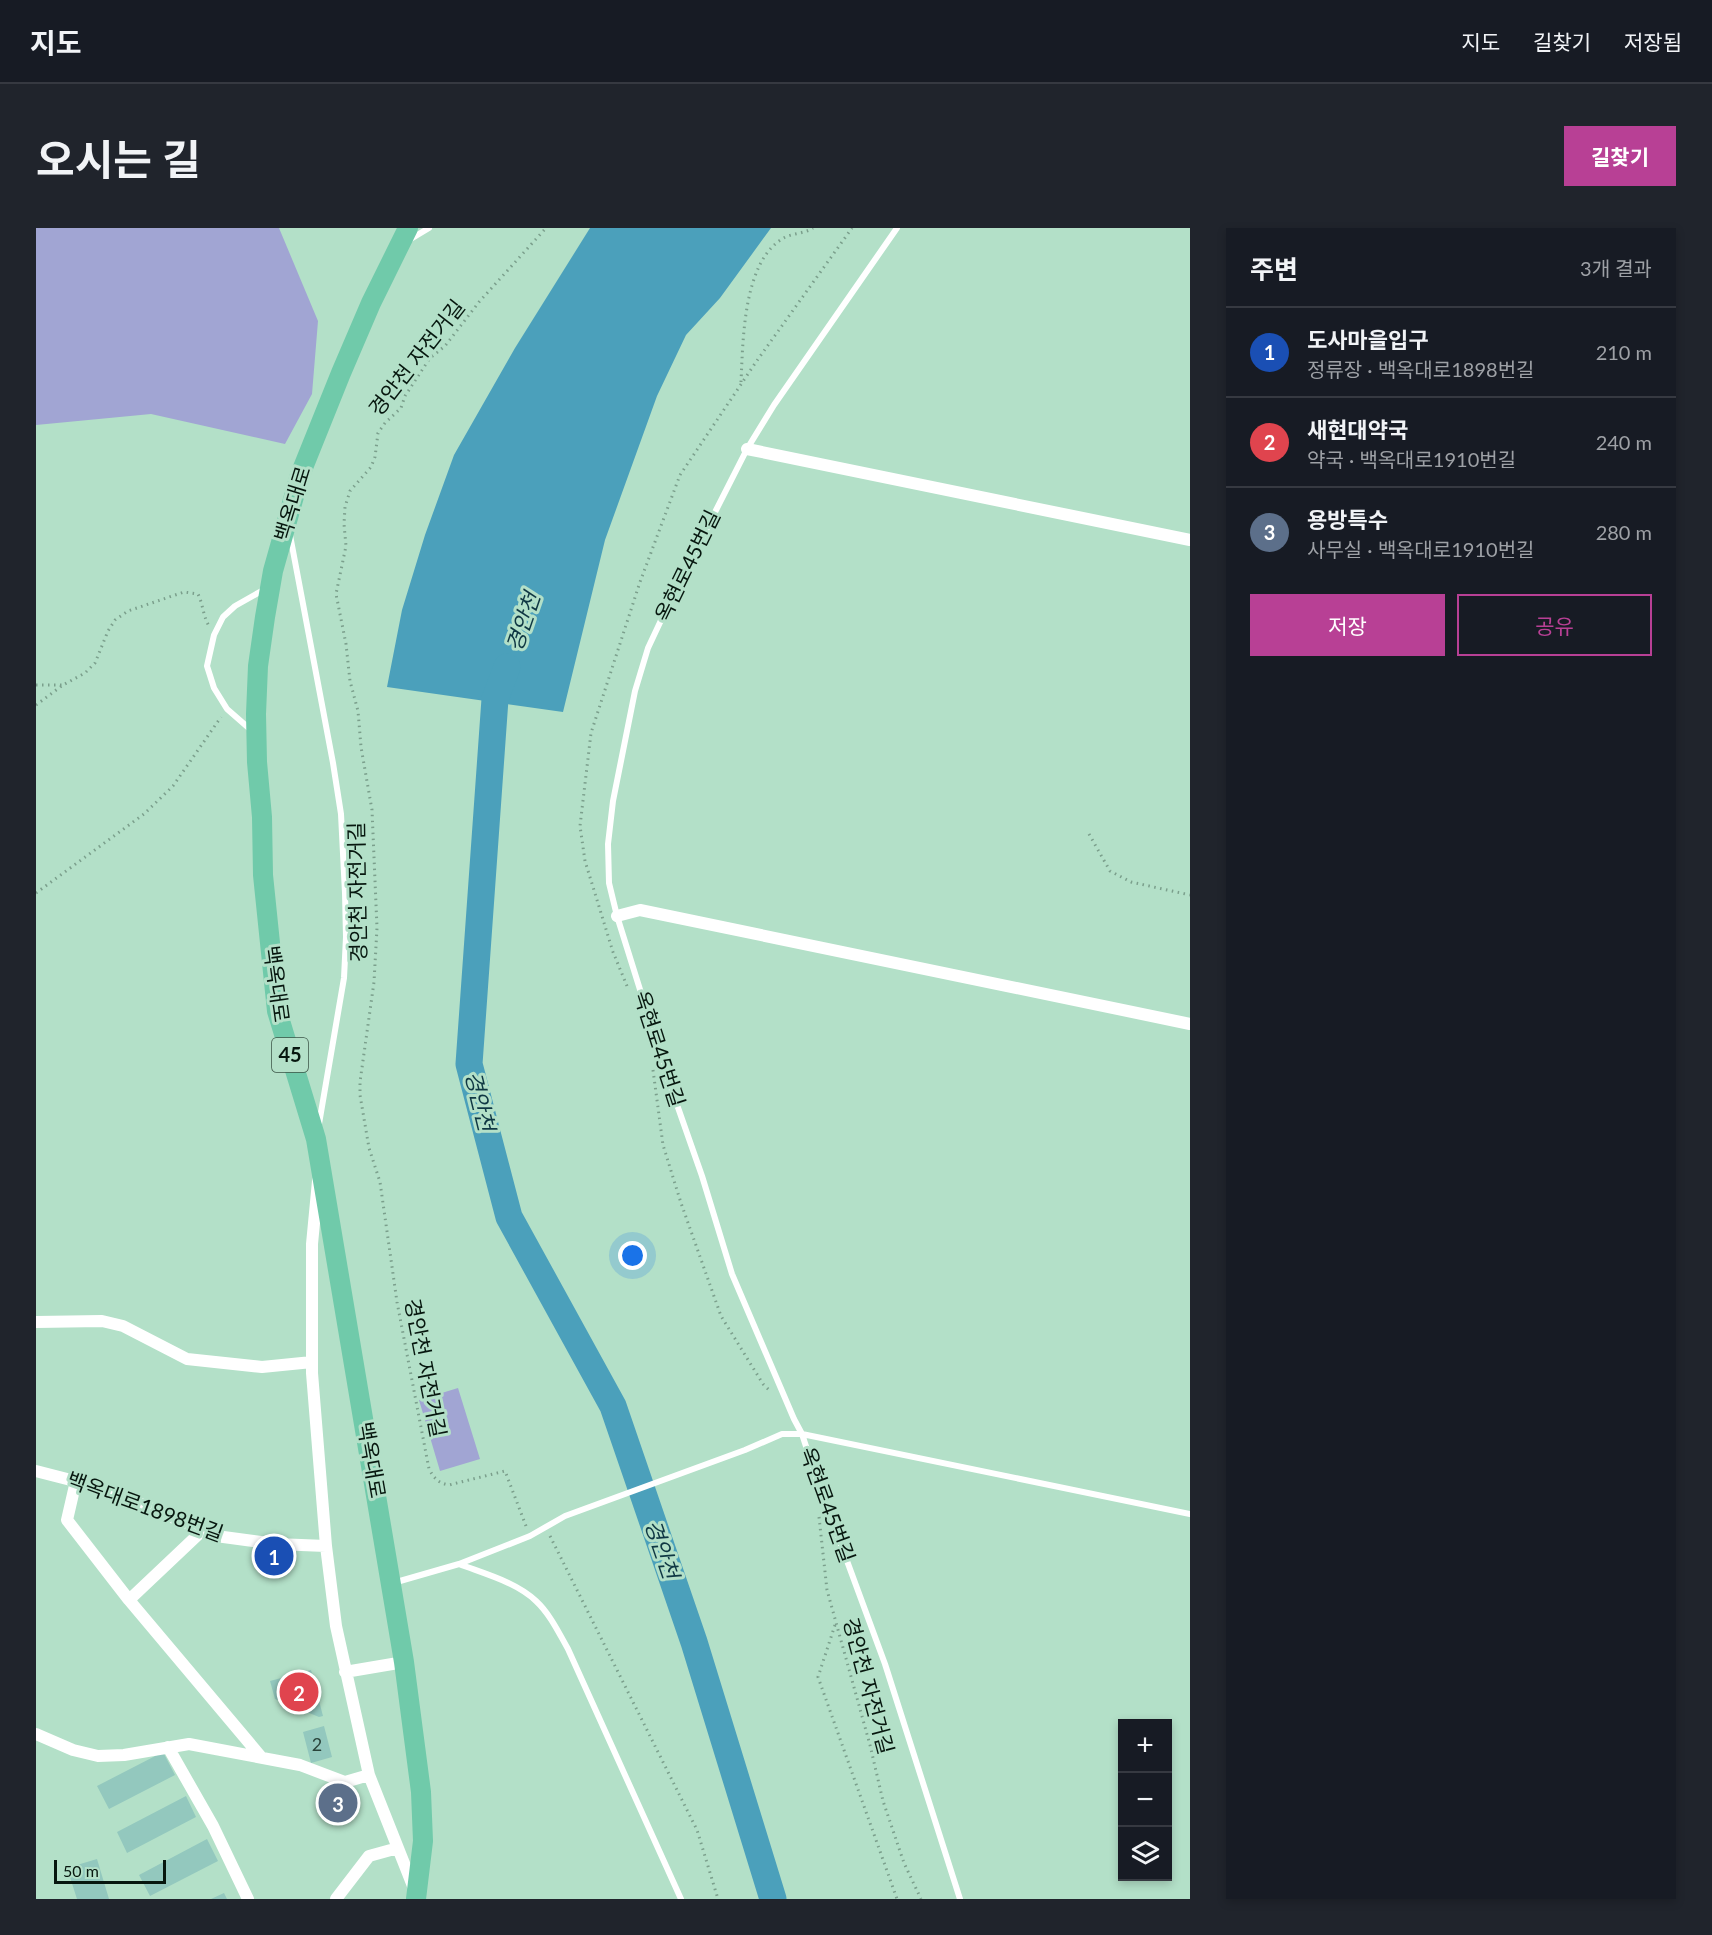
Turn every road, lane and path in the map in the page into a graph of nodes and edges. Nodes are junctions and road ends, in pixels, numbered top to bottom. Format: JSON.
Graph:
{"nodes":[{"id":1,"x":429,"y":228,"type":"edge"},
{"id":2,"x":546,"y":228,"type":"edge"},
{"id":3,"x":813,"y":228,"type":"edge"},
{"id":4,"x":852,"y":228,"type":"edge"},
{"id":5,"x":897,"y":228,"type":"edge"},
{"id":6,"x":404,"y":236,"type":"edge"},
{"id":7,"x":747,"y":449,"type":"junction"},
{"id":8,"x":287,"y":520,"type":"junction"},
{"id":9,"x":1190,"y":540,"type":"edge"},
{"id":10,"x":270,"y":586,"type":"junction"},
{"id":11,"x":214,"y":635,"type":"junction"},
{"id":12,"x":63,"y":685,"type":"junction"},
{"id":13,"x":36,"y":686,"type":"edge"},
{"id":14,"x":36,"y":705,"type":"edge"},
{"id":15,"x":227,"y":709,"type":"junction"},
{"id":16,"x":257,"y":735,"type":"junction"},
{"id":17,"x":1089,"y":834,"type":"dead end"},
{"id":18,"x":36,"y":893,"type":"edge"},
{"id":19,"x":1190,"y":895,"type":"edge"},
{"id":20,"x":617,"y":916,"type":"junction"},
{"id":21,"x":1190,"y":1024,"type":"edge"},
{"id":22,"x":316,"y":1139,"type":"junction"},
{"id":23,"x":320,"y":1159,"type":"junction"},
{"id":24,"x":36,"y":1322,"type":"edge"},
{"id":25,"x":312,"y":1362,"type":"junction"},
{"id":26,"x":802,"y":1434,"type":"junction"},
{"id":27,"x":36,"y":1471,"type":"edge"},
{"id":28,"x":76,"y":1481,"type":"junction"},
{"id":29,"x":818,"y":1509,"type":"dead end"},
{"id":30,"x":1190,"y":1514,"type":"edge"},
{"id":31,"x":545,"y":1527,"type":"junction"},
{"id":32,"x":203,"y":1530,"type":"junction"},
{"id":33,"x":530,"y":1536,"type":"junction"},
{"id":34,"x":326,"y":1546,"type":"junction"},
{"id":35,"x":459,"y":1564,"type":"junction"},
{"id":36,"x":392,"y":1583,"type":"junction"},
{"id":37,"x":129,"y":1599,"type":"junction"},
{"id":38,"x":836,"y":1623,"type":"junction"},
{"id":39,"x":404,"y":1662,"type":"junction"},
{"id":40,"x":345,"y":1672,"type":"junction"},
{"id":41,"x":36,"y":1734,"type":"edge"},
{"id":42,"x":168,"y":1747,"type":"junction"},
{"id":43,"x":262,"y":1758,"type":"junction"},
{"id":44,"x":369,"y":1775,"type":"junction"},
{"id":45,"x":398,"y":1848,"type":"junction"},
{"id":46,"x":416,"y":1897,"type":"edge"},
{"id":47,"x":248,"y":1899,"type":"edge"},
{"id":48,"x":336,"y":1899,"type":"edge"},
{"id":49,"x":681,"y":1899,"type":"edge"},
{"id":50,"x":718,"y":1899,"type":"edge"},
{"id":51,"x":897,"y":1899,"type":"edge"},
{"id":52,"x":921,"y":1899,"type":"edge"},
{"id":53,"x":960,"y":1899,"type":"edge"}],
"edges":[{"from":1,"to":6,"type":"lane"},
{"from":2,"to":33,"type":"path","name":"경안천 자전거길"},
{"from":3,"to":4,"type":"path"},
{"from":5,"to":7,"type":"lane","name":"옥현로45번길"},
{"from":6,"to":8,"type":"main road","name":"백옥대로","number":"45"},
{"from":7,"to":9,"type":"street"},
{"from":7,"to":20,"type":"lane","name":"옥현로45번길"},
{"from":8,"to":10,"type":"main road","name":"백옥대로","number":"45"},
{"from":8,"to":22,"type":"lane"},
{"from":10,"to":11,"type":"lane"},
{"from":10,"to":16,"type":"main road","name":"백옥대로","number":"45"},
{"from":11,"to":12,"type":"path"},
{"from":11,"to":15,"type":"lane"},
{"from":12,"to":13,"type":"path"},
{"from":12,"to":14,"type":"path"},
{"from":15,"to":16,"type":"lane"},
{"from":15,"to":18,"type":"path"},
{"from":16,"to":22,"type":"main road","name":"백옥대로","number":"45"},
{"from":17,"to":19,"type":"path"},
{"from":20,"to":21,"type":"street"},
{"from":20,"to":26,"type":"lane","name":"옥현로45번길"},
{"from":22,"to":23,"type":"main road","name":"백옥대로","number":"45"},
{"from":23,"to":25,"type":"street"},
{"from":23,"to":36,"type":"main road","name":"백옥대로","number":"45"},
{"from":24,"to":25,"type":"street"},
{"from":25,"to":34,"type":"street"},
{"from":26,"to":30,"type":"lane"},
{"from":26,"to":31,"type":"lane"},
{"from":26,"to":53,"type":"lane","name":"옥현로45번길"},
{"from":27,"to":28,"type":"street","name":"백옥대로1898번길"},
{"from":28,"to":32,"type":"street","name":"백옥대로1898번길"},
{"from":28,"to":37,"type":"street"},
{"from":29,"to":38,"type":"path","name":"경안천 자전거길"},
{"from":31,"to":33,"type":"lane"},
{"from":31,"to":50,"type":"path"},
{"from":32,"to":34,"type":"street","name":"백옥대로1898번길"},
{"from":32,"to":37,"type":"street"},
{"from":33,"to":35,"type":"lane"},
{"from":34,"to":40,"type":"street"},
{"from":35,"to":36,"type":"lane"},
{"from":35,"to":49,"type":"lane"},
{"from":36,"to":39,"type":"main road","name":"백옥대로","number":"45"},
{"from":37,"to":43,"type":"street"},
{"from":38,"to":51,"type":"path"},
{"from":38,"to":52,"type":"path","name":"경안천 자전거길"},
{"from":39,"to":40,"type":"street"},
{"from":39,"to":46,"type":"main road","name":"백옥대로","number":"45"},
{"from":40,"to":44,"type":"street"},
{"from":41,"to":42,"type":"street"},
{"from":42,"to":43,"type":"street"},
{"from":42,"to":47,"type":"street"},
{"from":43,"to":44,"type":"street"},
{"from":44,"to":45,"type":"street"},
{"from":45,"to":46,"type":"street"},
{"from":45,"to":48,"type":"street"}]}
